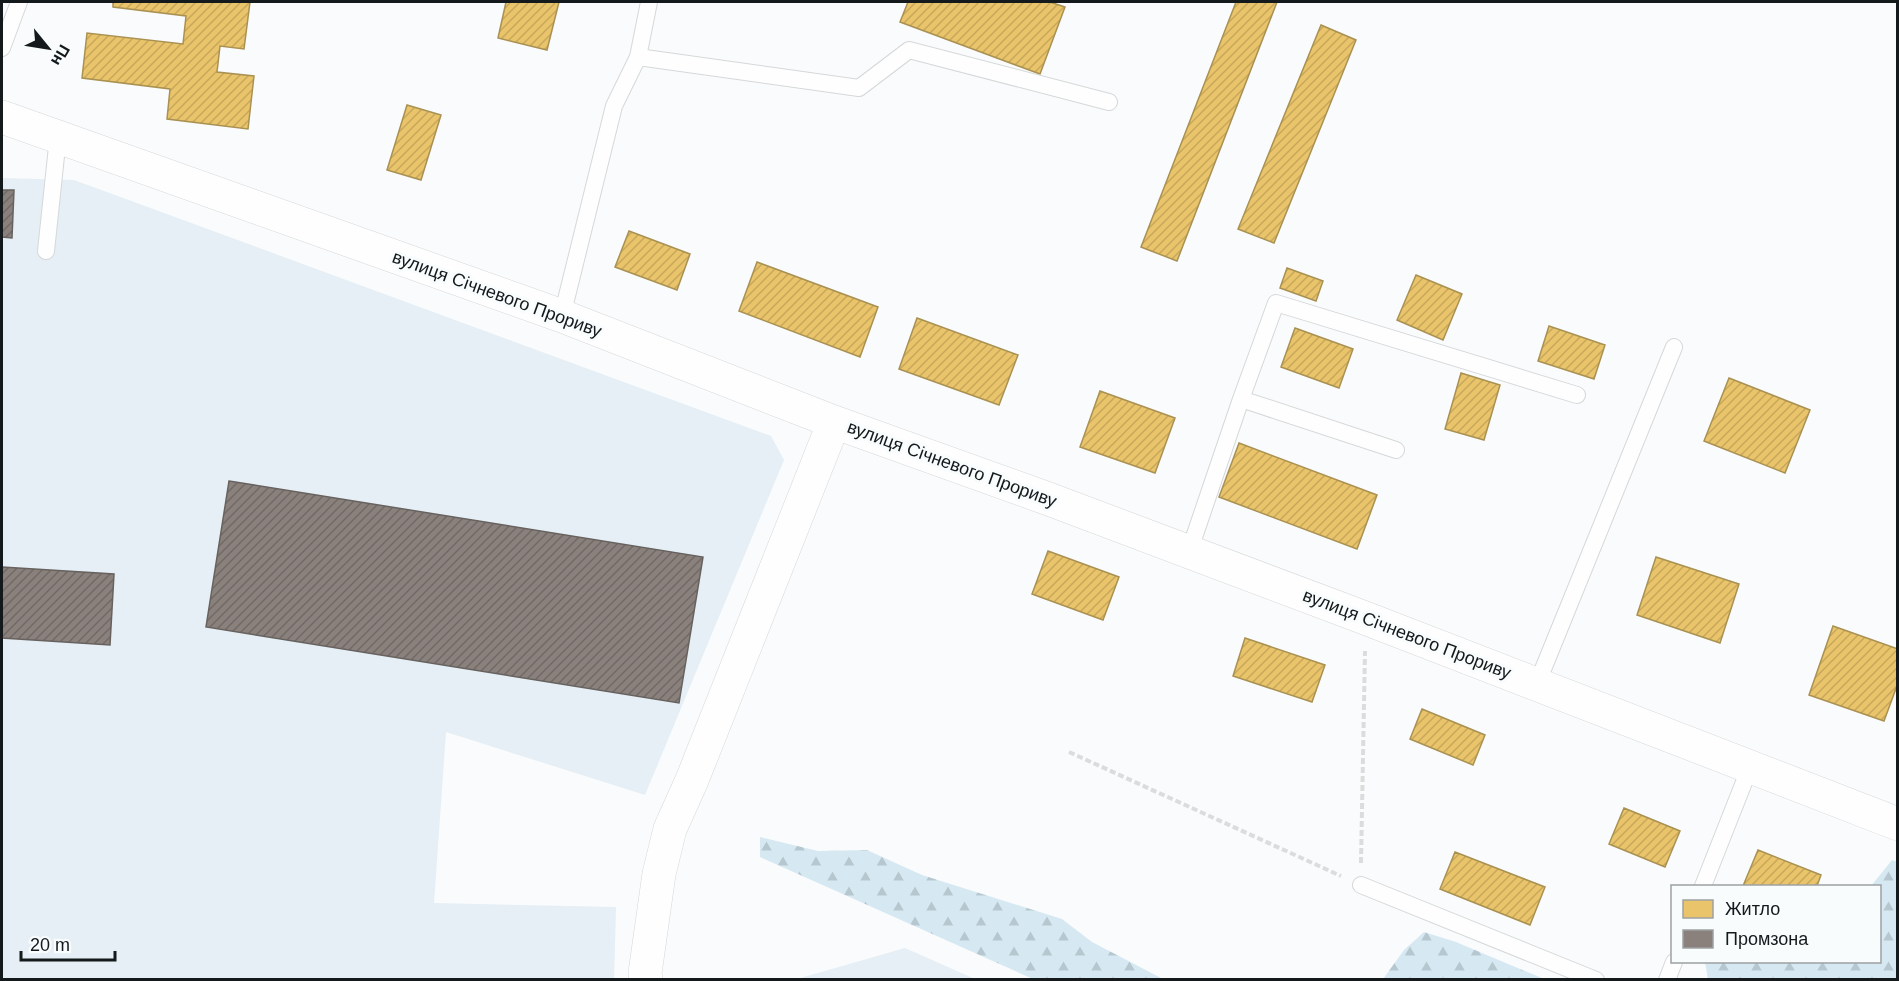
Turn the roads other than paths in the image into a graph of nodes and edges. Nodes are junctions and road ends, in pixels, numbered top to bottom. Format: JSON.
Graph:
{"nodes":[{"id":1,"x":19,"y":2,"type":"edge"},
{"id":2,"x":649,"y":2,"type":"edge"},
{"id":3,"x":2,"y":48,"type":"edge"},
{"id":4,"x":638,"y":57,"type":"junction"},
{"id":5,"x":1109,"y":102,"type":"dead end"},
{"id":6,"x":2,"y":117,"type":"edge"},
{"id":7,"x":57,"y":137,"type":"junction"},
{"id":8,"x":46,"y":251,"type":"dead end"},
{"id":9,"x":562,"y":316,"type":"junction"},
{"id":10,"x":1674,"y":347,"type":"dead end"},
{"id":11,"x":1577,"y":395,"type":"dead end"},
{"id":12,"x":1241,"y":399,"type":"junction"},
{"id":13,"x":834,"y":422,"type":"junction"},
{"id":14,"x":1396,"y":450,"type":"dead end"},
{"id":15,"x":1189,"y":552,"type":"junction"},
{"id":16,"x":1537,"y":684,"type":"junction"},
{"id":17,"x":1750,"y":767,"type":"junction"},
{"id":18,"x":1898,"y":824,"type":"edge"},
{"id":19,"x":1361,"y":885,"type":"road end"},
{"id":20,"x":1703,"y":885,"type":"edge"},
{"id":21,"x":1674,"y":963,"type":"edge"},
{"id":22,"x":646,"y":980,"type":"edge"},
{"id":23,"x":1596,"y":980,"type":"edge"},
{"id":24,"x":1667,"y":980,"type":"edge"}],
"edges":[{"from":1,"to":3,"type":"lane"},
{"from":2,"to":4,"type":"lane"},
{"from":4,"to":5,"type":"lane"},
{"from":4,"to":9,"type":"lane"},
{"from":6,"to":7,"type":"street","name":"вулиця Січневого Прориву"},
{"from":7,"to":8,"type":"lane"},
{"from":7,"to":9,"type":"street","name":"вулиця Січневого Прориву"},
{"from":9,"to":13,"type":"street","name":"вулиця Січневого Прориву"},
{"from":10,"to":16,"type":"lane"},
{"from":11,"to":12,"type":"lane"},
{"from":12,"to":14,"type":"lane"},
{"from":12,"to":15,"type":"lane"},
{"from":13,"to":15,"type":"street","name":"вулиця Січневого Прориву"},
{"from":13,"to":22,"type":"street"},
{"from":15,"to":16,"type":"street","name":"вулиця Січневого Прориву"},
{"from":16,"to":17,"type":"street","name":"вулиця Січневого Прориву"},
{"from":17,"to":18,"type":"street","name":"вулиця Січневого Прориву"},
{"from":17,"to":20,"type":"lane"},
{"from":19,"to":23,"type":"lane"},
{"from":21,"to":24,"type":"lane"}]}
